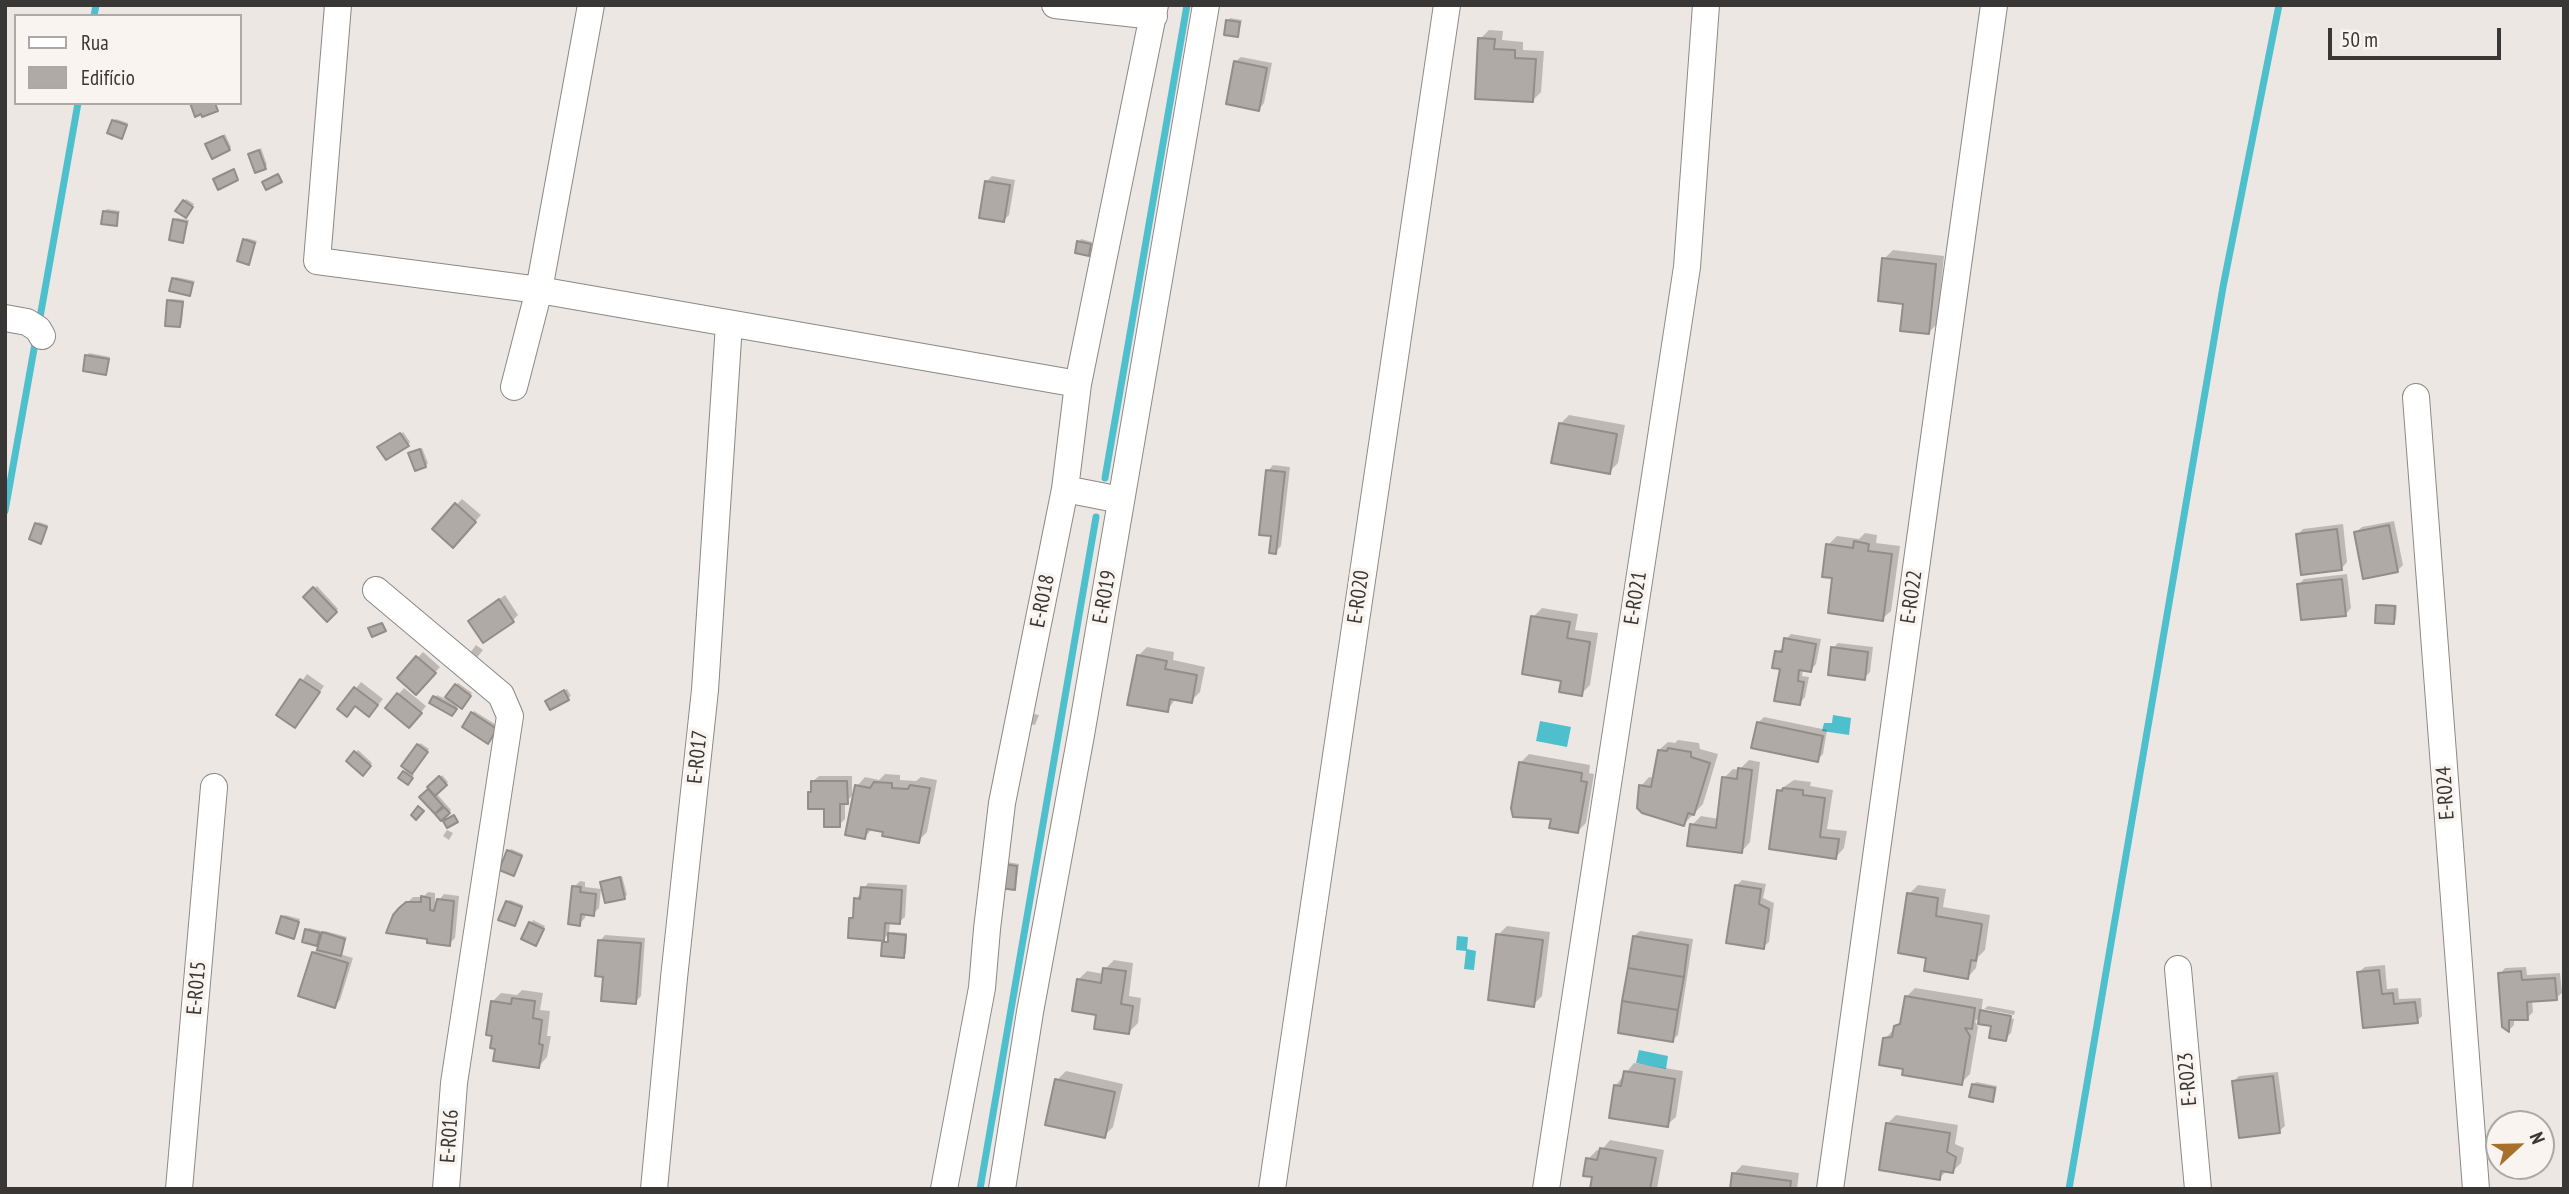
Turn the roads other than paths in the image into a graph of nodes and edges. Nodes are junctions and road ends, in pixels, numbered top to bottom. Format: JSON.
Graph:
{"nodes":[{"id":1,"x":338,"y":5,"type":"edge"},
{"id":2,"x":591,"y":5,"type":"edge"},
{"id":3,"x":1055,"y":5,"type":"edge"},
{"id":4,"x":1206,"y":5,"type":"edge"},
{"id":5,"x":1447,"y":5,"type":"edge"},
{"id":6,"x":1706,"y":5,"type":"edge"},
{"id":7,"x":1994,"y":5,"type":"edge"},
{"id":8,"x":1154,"y":10,"type":"edge"},
{"id":9,"x":539,"y":290,"type":"junction"},
{"id":10,"x":5,"y":317,"type":"edge"},
{"id":11,"x":729,"y":324,"type":"junction"},
{"id":12,"x":42,"y":336,"type":"dead end"},
{"id":13,"x":1078,"y":384,"type":"junction"},
{"id":14,"x":514,"y":387,"type":"dead end"},
{"id":15,"x":2416,"y":397,"type":"dead end"},
{"id":16,"x":1065,"y":489,"type":"junction"},
{"id":17,"x":1121,"y":500,"type":"junction"},
{"id":18,"x":376,"y":590,"type":"dead end"},
{"id":19,"x":214,"y":787,"type":"dead end"},
{"id":20,"x":2178,"y":969,"type":"dead end"},
{"id":21,"x":179,"y":1189,"type":"edge"},
{"id":22,"x":446,"y":1189,"type":"edge"},
{"id":23,"x":654,"y":1189,"type":"edge"},
{"id":24,"x":944,"y":1189,"type":"edge"},
{"id":25,"x":1002,"y":1189,"type":"edge"},
{"id":26,"x":1272,"y":1189,"type":"edge"},
{"id":27,"x":1546,"y":1189,"type":"edge"},
{"id":28,"x":1830,"y":1189,"type":"edge"},
{"id":29,"x":2198,"y":1189,"type":"edge"},
{"id":30,"x":2476,"y":1189,"type":"edge"}],
"edges":[{"from":1,"to":9,"type":"street"},
{"from":2,"to":9,"type":"street"},
{"from":3,"to":8,"type":"street"},
{"from":4,"to":17,"type":"street","name":"E-R019"},
{"from":5,"to":26,"type":"street","name":"E-R020"},
{"from":6,"to":27,"type":"street","name":"E-R021"},
{"from":7,"to":28,"type":"street","name":"E-R022"},
{"from":8,"to":13,"type":"street","name":"E-R018"},
{"from":9,"to":11,"type":"street"},
{"from":9,"to":14,"type":"street"},
{"from":10,"to":12,"type":"street"},
{"from":11,"to":13,"type":"street"},
{"from":11,"to":23,"type":"street","name":"E-R017"},
{"from":13,"to":16,"type":"street","name":"E-R018"},
{"from":15,"to":30,"type":"street","name":"E-R024"},
{"from":16,"to":17,"type":"street"},
{"from":16,"to":24,"type":"street","name":"E-R018"},
{"from":17,"to":25,"type":"street","name":"E-R019"},
{"from":18,"to":22,"type":"street","name":"E-R016"},
{"from":19,"to":21,"type":"street","name":"E-R015"},
{"from":20,"to":29,"type":"street","name":"E-R023"}]}
